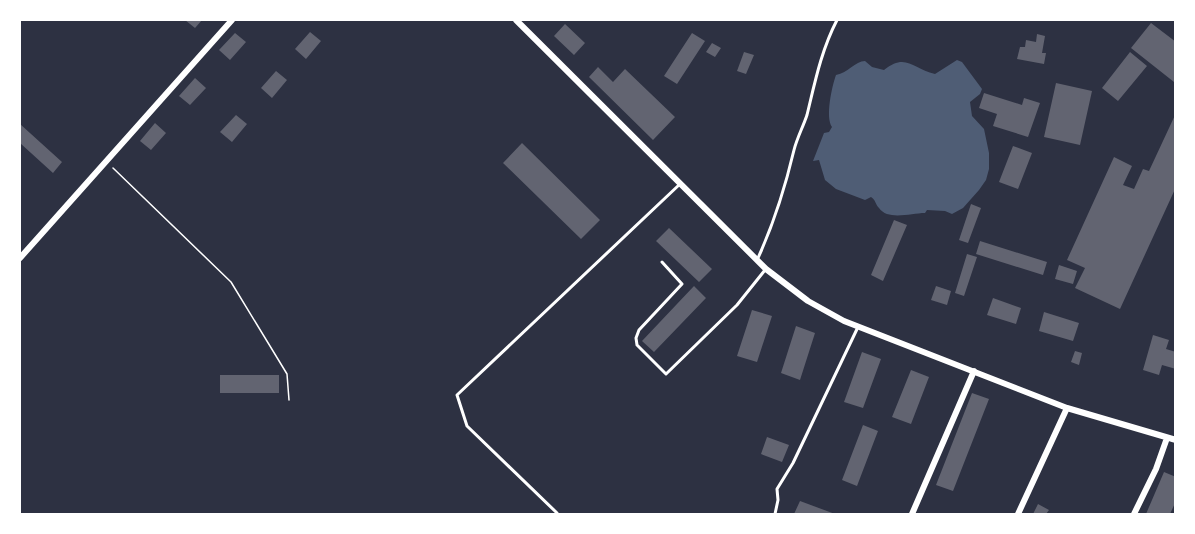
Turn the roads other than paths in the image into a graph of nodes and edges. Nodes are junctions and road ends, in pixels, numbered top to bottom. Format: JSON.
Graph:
{"nodes":[{"id":1,"x":232,"y":20,"type":"edge"},
{"id":2,"x":516,"y":20,"type":"edge"},
{"id":3,"x":837,"y":20,"type":"edge"},
{"id":4,"x":680,"y":184,"type":"junction"},
{"id":5,"x":20,"y":258,"type":"edge"},
{"id":6,"x":757,"y":260,"type":"junction"},
{"id":7,"x":662,"y":262,"type":"dead end"},
{"id":8,"x":766,"y":269,"type":"junction"},
{"id":9,"x":858,"y":327,"type":"junction"},
{"id":10,"x":974,"y":371,"type":"junction"},
{"id":11,"x":1067,"y":408,"type":"junction"},
{"id":12,"x":1167,"y":438,"type":"junction"},
{"id":13,"x":1176,"y":440,"type":"edge"},
{"id":14,"x":556,"y":514,"type":"edge"},
{"id":15,"x":775,"y":514,"type":"edge"},
{"id":16,"x":912,"y":514,"type":"edge"},
{"id":17,"x":1018,"y":514,"type":"edge"},
{"id":18,"x":1134,"y":514,"type":"edge"}],
"edges":[{"from":1,"to":5,"type":"street"},
{"from":2,"to":4,"type":"street"},
{"from":3,"to":6,"type":"lane"},
{"from":4,"to":6,"type":"street"},
{"from":4,"to":14,"type":"lane"},
{"from":6,"to":8,"type":"street"},
{"from":7,"to":8,"type":"lane"},
{"from":8,"to":9,"type":"street"},
{"from":9,"to":10,"type":"street"},
{"from":9,"to":15,"type":"lane"},
{"from":10,"to":11,"type":"street"},
{"from":10,"to":16,"type":"street"},
{"from":11,"to":12,"type":"street"},
{"from":11,"to":17,"type":"street"},
{"from":12,"to":13,"type":"street"},
{"from":12,"to":18,"type":"street"}]}
